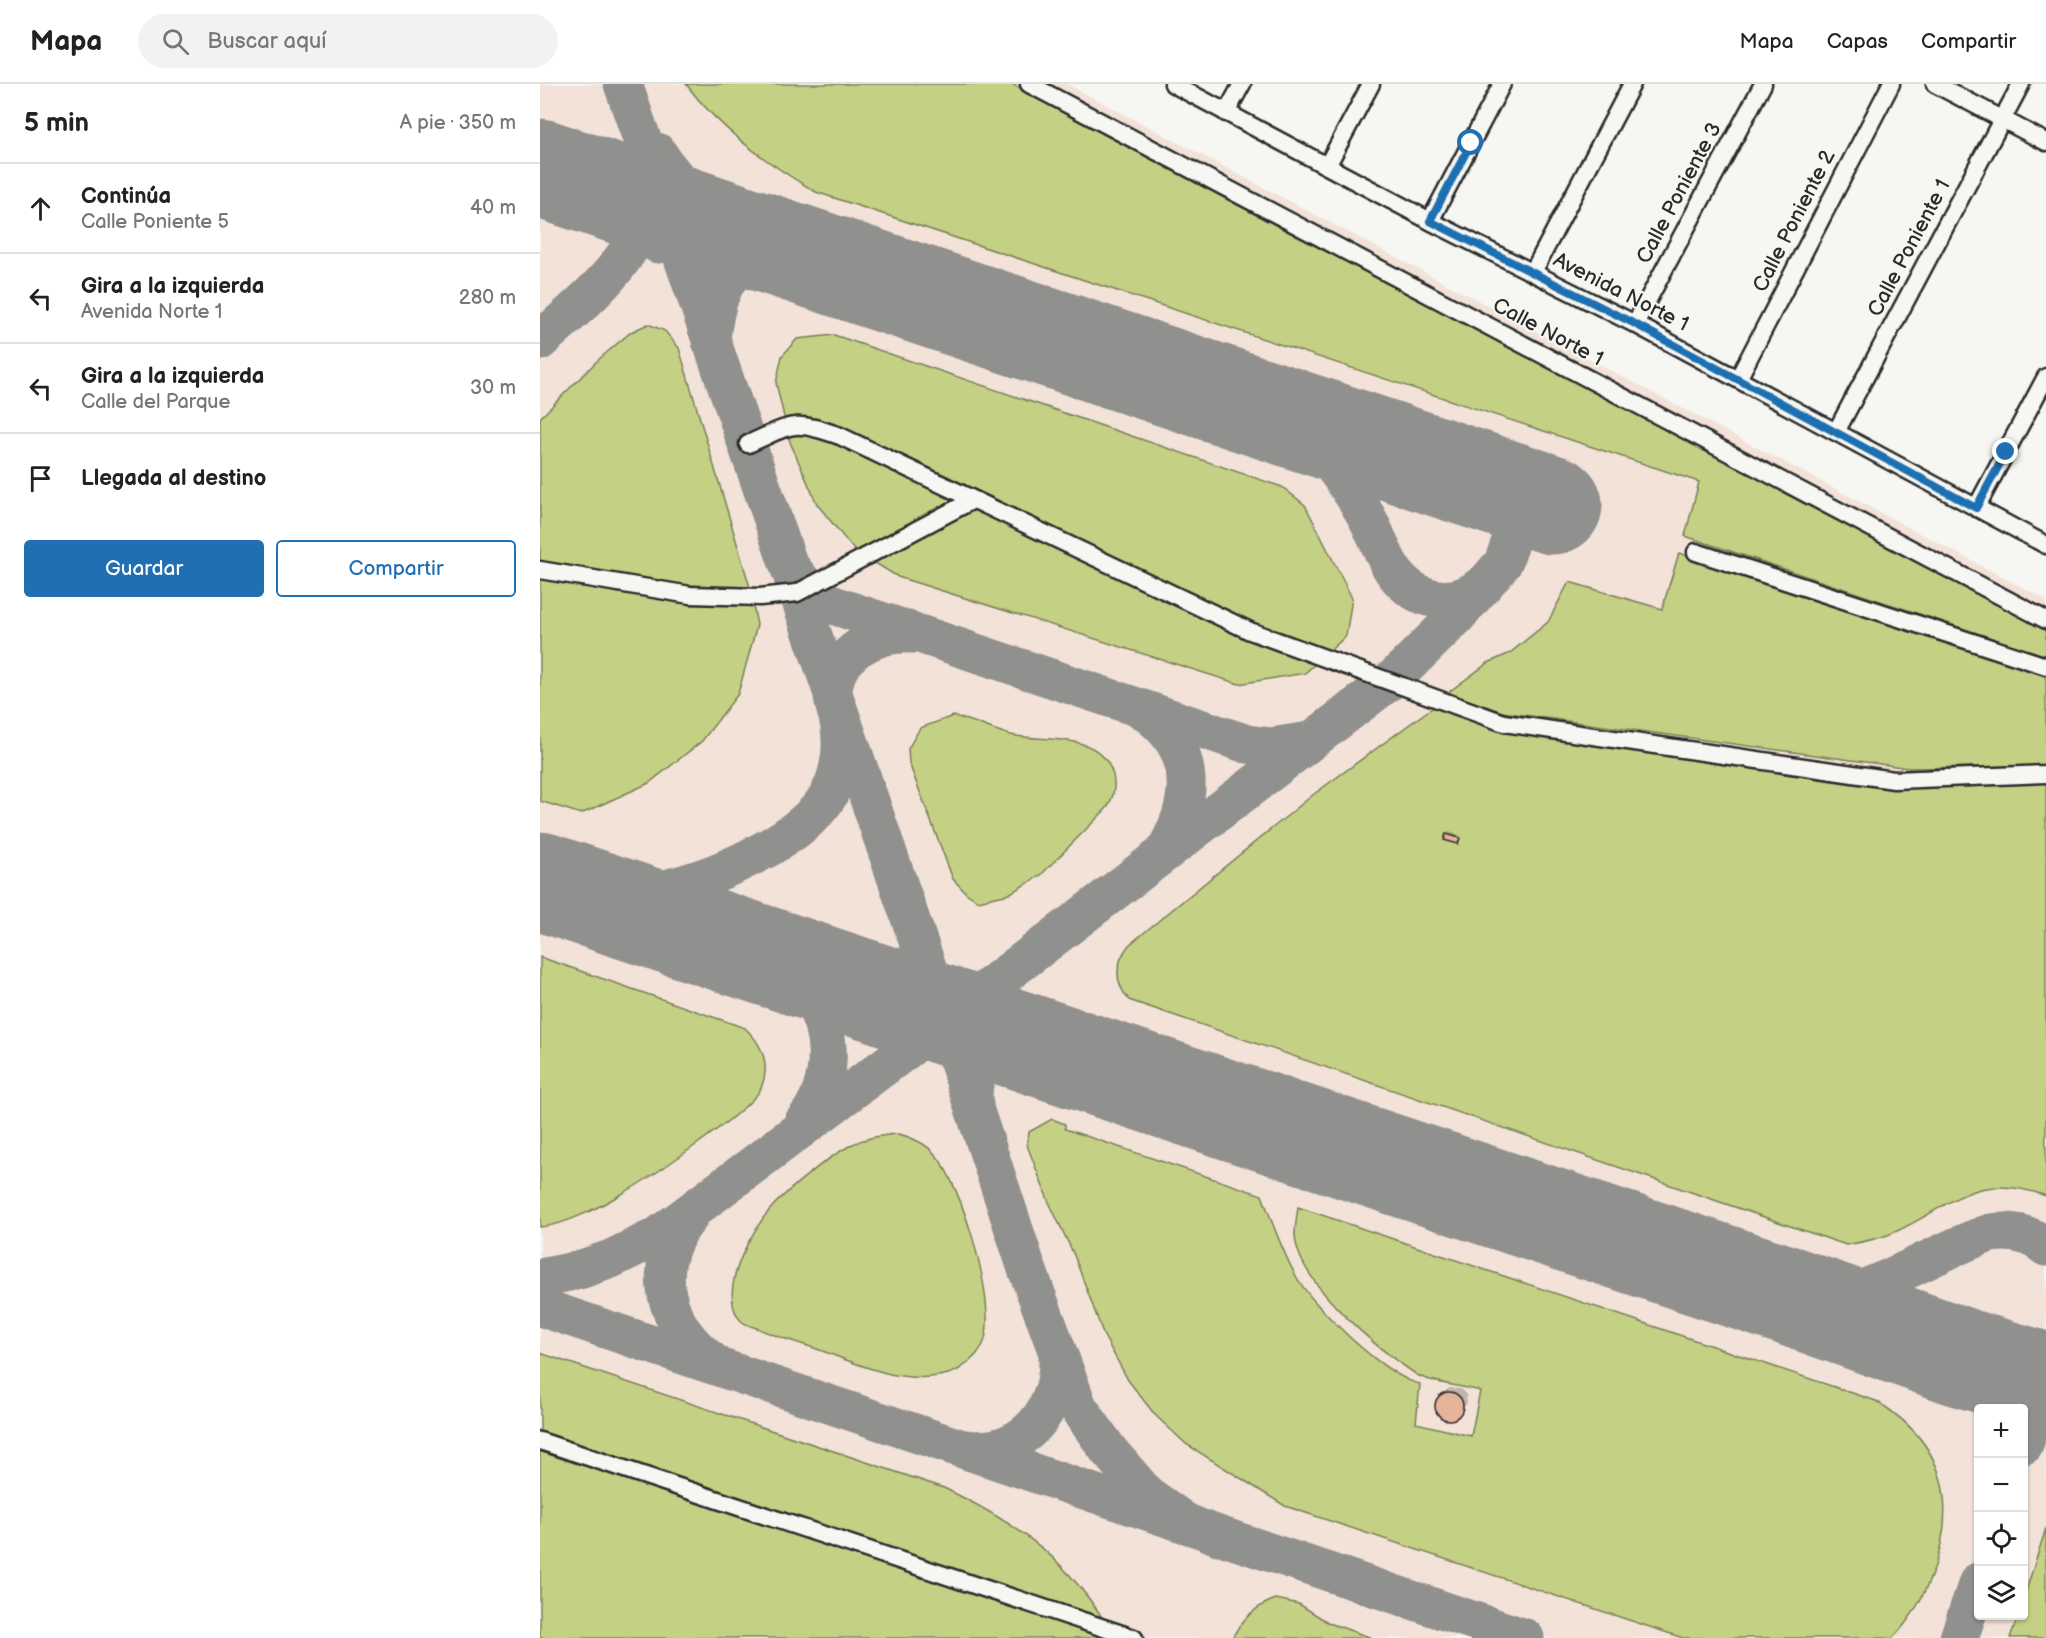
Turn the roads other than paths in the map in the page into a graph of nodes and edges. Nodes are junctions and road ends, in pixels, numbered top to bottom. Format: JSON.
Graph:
{"nodes":[{"id":1,"x":1029,"y":84,"type":"edge"},
{"id":2,"x":1173,"y":84,"type":"edge"},
{"id":3,"x":1242,"y":84,"type":"edge"},
{"id":4,"x":1371,"y":84,"type":"edge"},
{"id":5,"x":1502,"y":84,"type":"edge"},
{"id":6,"x":1632,"y":84,"type":"edge"},
{"id":7,"x":1763,"y":84,"type":"edge"},
{"id":8,"x":1891,"y":84,"type":"edge"},
{"id":9,"x":1935,"y":84,"type":"edge"},
{"id":10,"x":2021,"y":84,"type":"edge"},
{"id":11,"x":1226,"y":113,"type":"junction"},
{"id":12,"x":2002,"y":120,"type":"junction"},
{"id":13,"x":2046,"y":142,"type":"edge"},
{"id":14,"x":1328,"y":166,"type":"junction"},
{"id":15,"x":1430,"y":221,"type":"junction"},
{"id":16,"x":1533,"y":272,"type":"junction"},
{"id":17,"x":1635,"y":324,"type":"junction"},
{"id":18,"x":2046,"y":377,"type":"edge"},
{"id":19,"x":1738,"y":379,"type":"junction"},
{"id":20,"x":1836,"y":432,"type":"junction"},
{"id":21,"x":748,"y":444,"type":"dead end"},
{"id":22,"x":973,"y":500,"type":"junction"},
{"id":23,"x":1976,"y":508,"type":"junction"},
{"id":24,"x":2046,"y":545,"type":"edge"},
{"id":25,"x":1696,"y":552,"type":"dead end"},
{"id":26,"x":540,"y":570,"type":"edge"},
{"id":27,"x":2046,"y":620,"type":"edge"},
{"id":28,"x":2046,"y":666,"type":"edge"},
{"id":29,"x":2046,"y":774,"type":"edge"},
{"id":30,"x":540,"y":1441,"type":"edge"},
{"id":31,"x":1134,"y":1638,"type":"edge"}],
"edges":[{"from":1,"to":27,"type":"street","name":"Calle Norte 1"},
{"from":2,"to":11,"type":"street","name":"Avenida Norte 1"},
{"from":3,"to":11,"type":"street"},
{"from":4,"to":14,"type":"street"},
{"from":5,"to":15,"type":"street"},
{"from":6,"to":16,"type":"street"},
{"from":7,"to":17,"type":"street","name":"Calle Poniente 3"},
{"from":8,"to":19,"type":"street","name":"Calle Poniente 2"},
{"from":9,"to":12,"type":"street"},
{"from":10,"to":12,"type":"street","name":"Calle Poniente 1"},
{"from":11,"to":14,"type":"street","name":"Avenida Norte 1"},
{"from":12,"to":13,"type":"street"},
{"from":12,"to":20,"type":"street","name":"Calle Poniente 1"},
{"from":14,"to":15,"type":"street","name":"Avenida Norte 1"},
{"from":15,"to":16,"type":"street","name":"Avenida Norte 1"},
{"from":16,"to":17,"type":"street","name":"Avenida Norte 1"},
{"from":17,"to":19,"type":"street","name":"Avenida Norte 1"},
{"from":18,"to":23,"type":"street"},
{"from":19,"to":20,"type":"street","name":"Avenida Norte 1"},
{"from":20,"to":23,"type":"street","name":"Avenida Norte 1"},
{"from":21,"to":22,"type":"street"},
{"from":22,"to":26,"type":"street"},
{"from":22,"to":29,"type":"street"},
{"from":23,"to":24,"type":"street","name":"Avenida Norte 1"},
{"from":25,"to":28,"type":"street"},
{"from":30,"to":31,"type":"street"}]}
